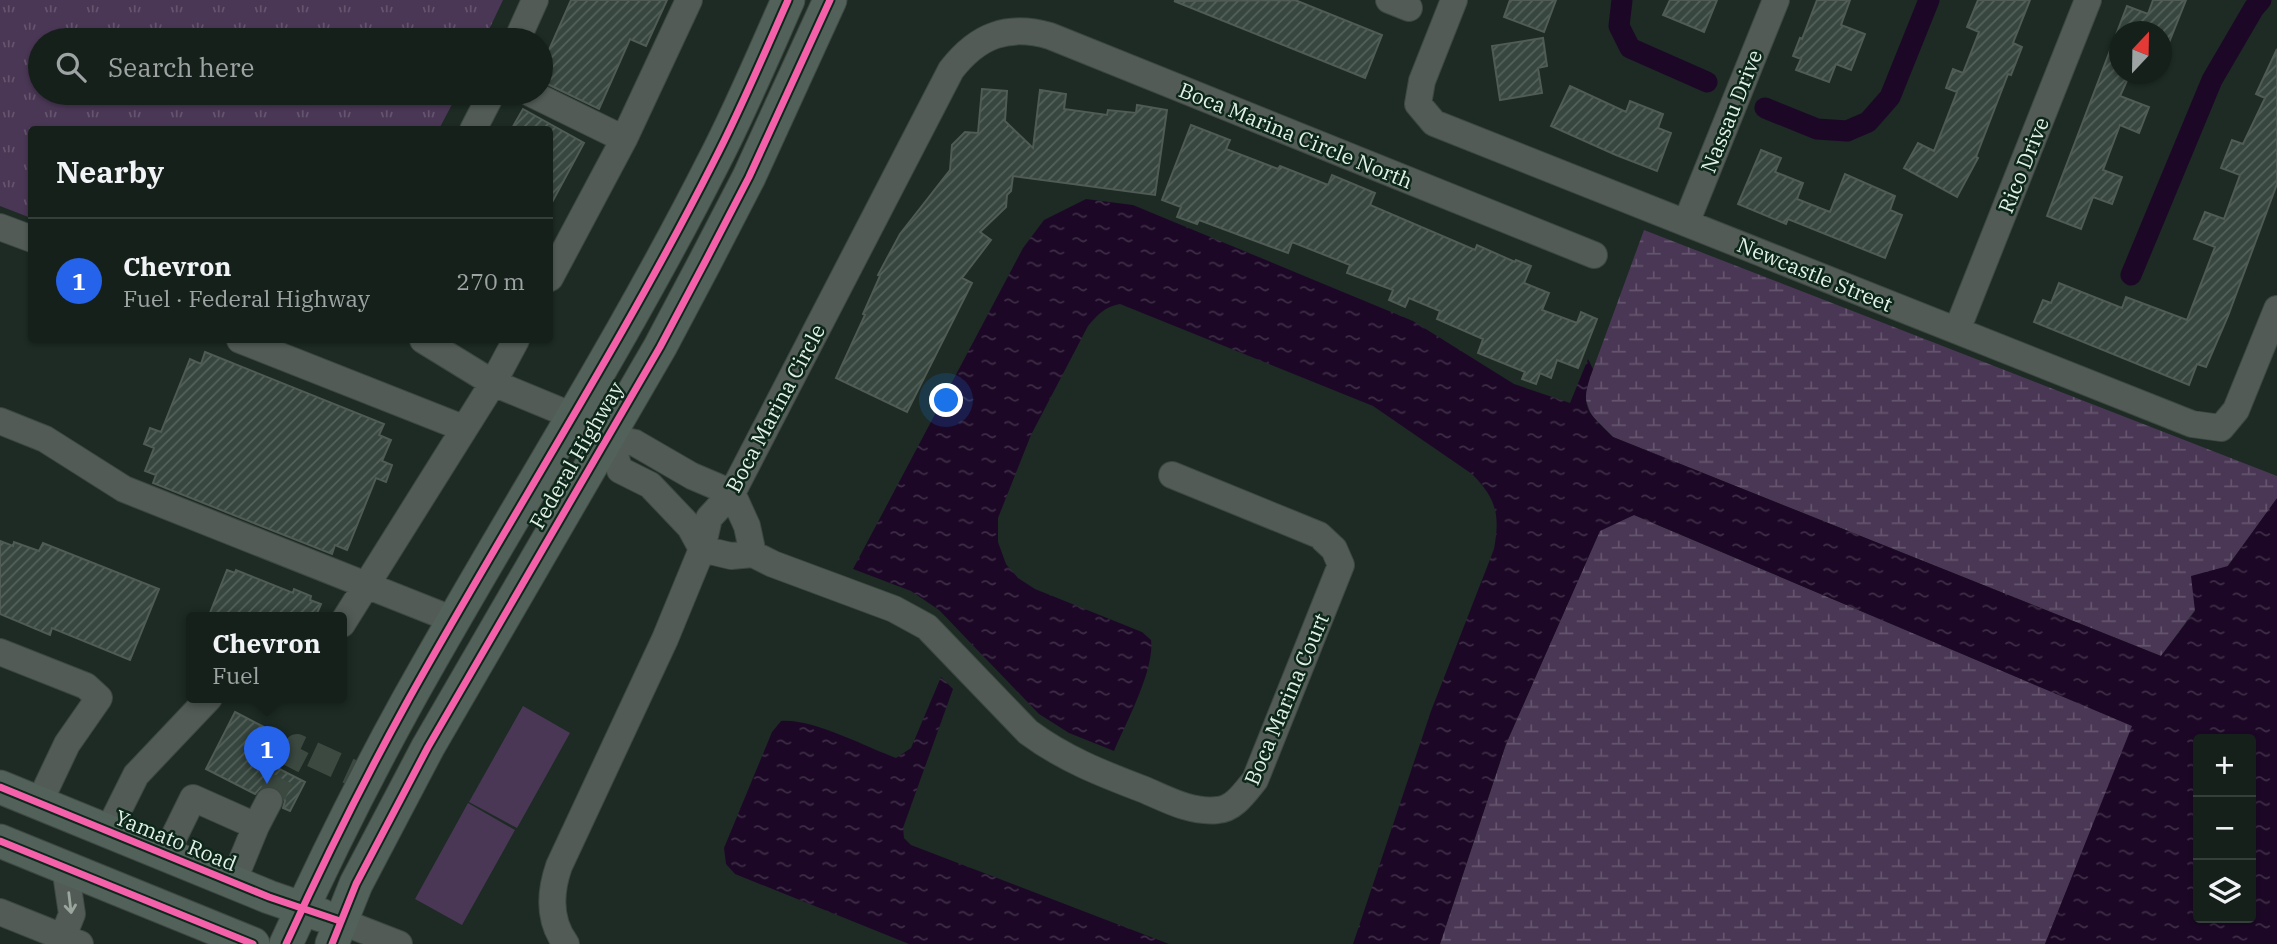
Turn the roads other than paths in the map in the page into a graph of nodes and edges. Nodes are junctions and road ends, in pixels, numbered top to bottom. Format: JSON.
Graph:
{"nodes":[{"id":1,"x":535,"y":0,"type":"edge"},
{"id":2,"x":689,"y":0,"type":"edge"},
{"id":3,"x":788,"y":0,"type":"edge"},
{"id":4,"x":830,"y":0,"type":"edge"},
{"id":5,"x":1454,"y":0,"type":"edge"},
{"id":6,"x":1776,"y":0,"type":"edge"},
{"id":7,"x":2088,"y":0,"type":"edge"},
{"id":8,"x":522,"y":28,"type":"edge"},
{"id":9,"x":995,"y":34,"type":"joint"},
{"id":10,"x":553,"y":104,"type":"edge"},
{"id":11,"x":486,"y":105,"type":"edge"},
{"id":12,"x":475,"y":126,"type":"edge"},
{"id":13,"x":624,"y":139,"type":"junction"},
{"id":14,"x":1686,"y":223,"type":"junction"},
{"id":15,"x":0,"y":227,"type":"edge"},
{"id":16,"x":28,"y":238,"type":"edge"},
{"id":17,"x":1594,"y":256,"type":"dead end"},
{"id":18,"x":553,"y":272,"type":"edge"},
{"id":19,"x":2277,"y":309,"type":"edge"},
{"id":20,"x":1957,"y":330,"type":"junction"},
{"id":21,"x":248,"y":343,"type":"edge"},
{"id":22,"x":428,"y":343,"type":"edge"},
{"id":23,"x":514,"y":343,"type":"edge"},
{"id":24,"x":493,"y":383,"type":"junction"},
{"id":25,"x":573,"y":416,"type":"junction"},
{"id":26,"x":0,"y":421,"type":"edge"},
{"id":27,"x":463,"y":429,"type":"junction"},
{"id":28,"x":608,"y":437,"type":"junction"},
{"id":29,"x":1172,"y":475,"type":"dead end"},
{"id":30,"x":732,"y":493,"type":"junction"},
{"id":31,"x":702,"y":549,"type":"junction"},
{"id":32,"x":753,"y":554,"type":"junction"},
{"id":33,"x":367,"y":583,"type":"junction"},
{"id":34,"x":347,"y":616,"type":"edge"},
{"id":35,"x":454,"y":620,"type":"junction"},
{"id":36,"x":0,"y":652,"type":"edge"},
{"id":37,"x":204,"y":703,"type":"edge"},
{"id":38,"x":0,"y":787,"type":"edge"},
{"id":39,"x":269,"y":801,"type":"tunnel mouth"},
{"id":40,"x":39,"y":803,"type":"junction"},
{"id":41,"x":256,"y":826,"type":"junction"},
{"id":42,"x":108,"y":831,"type":"junction"},
{"id":43,"x":0,"y":841,"type":"edge"},
{"id":44,"x":165,"y":855,"type":"junction"},
{"id":45,"x":65,"y":867,"type":"junction"},
{"id":46,"x":233,"y":882,"type":"junction"},
{"id":47,"x":302,"y":908,"type":"junction"},
{"id":48,"x":0,"y":912,"type":"edge"},
{"id":49,"x":336,"y":932,"type":"edge"},
{"id":50,"x":560,"y":933,"type":"edge"},
{"id":51,"x":68,"y":942,"type":"edge"},
{"id":52,"x":253,"y":944,"type":"edge"},
{"id":53,"x":286,"y":944,"type":"edge"},
{"id":54,"x":399,"y":944,"type":"edge"}],
"edges":[{"from":1,"to":8,"type":"street"},
{"from":2,"to":13,"type":"street"},
{"from":3,"to":25,"type":"main road","name":"Federal Highway"},
{"from":4,"to":28,"type":"main road","name":"Federal Highway"},
{"from":5,"to":14,"type":"street","name":"Newcastle Street"},
{"from":6,"to":14,"type":"street","name":"Nassau Drive"},
{"from":7,"to":20,"type":"street","name":"Rico Drive"},
{"from":9,"to":17,"type":"street","name":"Boca Marina Circle North"},
{"from":9,"to":30,"type":"street","name":"Boca Marina Circle"},
{"from":10,"to":13,"type":"street"},
{"from":11,"to":12,"type":"street"},
{"from":13,"to":18,"type":"street"},
{"from":14,"to":20,"type":"street","name":"Newcastle Street"},
{"from":15,"to":16,"type":"street"},
{"from":19,"to":20,"type":"street","name":"Newcastle Street"},
{"from":21,"to":27,"type":"street"},
{"from":22,"to":24,"type":"street"},
{"from":23,"to":24,"type":"street"},
{"from":24,"to":25,"type":"street"},
{"from":24,"to":27,"type":"street"},
{"from":25,"to":28,"type":"street"},
{"from":25,"to":35,"type":"main road","name":"Federal Highway"},
{"from":26,"to":33,"type":"street"},
{"from":27,"to":33,"type":"street"},
{"from":28,"to":30,"type":"street"},
{"from":28,"to":31,"type":"street"},
{"from":28,"to":49,"type":"main road","name":"Federal Highway"},
{"from":29,"to":32,"type":"street","name":"Boca Marina Court"},
{"from":30,"to":31,"type":"street","name":"Boca Marina Circle"},
{"from":30,"to":32,"type":"street"},
{"from":31,"to":32,"type":"street","name":"Boca Marina Court"},
{"from":31,"to":50,"type":"street","name":"Boca Marina Circle"},
{"from":33,"to":34,"type":"street"},
{"from":33,"to":35,"type":"street"},
{"from":35,"to":47,"type":"main road","name":"Federal Highway"},
{"from":36,"to":40,"type":"street"},
{"from":37,"to":42,"type":"street"},
{"from":38,"to":40,"type":"main road","name":"Yamato Road"},
{"from":39,"to":41,"type":"street"},
{"from":40,"to":42,"type":"main road","name":"Yamato Road"},
{"from":41,"to":44,"type":"street"},
{"from":41,"to":46,"type":"street"},
{"from":42,"to":44,"type":"main road","name":"Yamato Road"},
{"from":43,"to":45,"type":"main road"},
{"from":44,"to":46,"type":"main road","name":"Yamato Road"},
{"from":45,"to":51,"type":"street","one_way":true},
{"from":45,"to":52,"type":"main road"},
{"from":46,"to":47,"type":"main road","name":"Yamato Road"},
{"from":47,"to":49,"type":"main road","name":"Yamato Road"},
{"from":47,"to":53,"type":"main road","name":"Federal Highway"},
{"from":48,"to":51,"type":"street"},
{"from":49,"to":54,"type":"street"}]}
